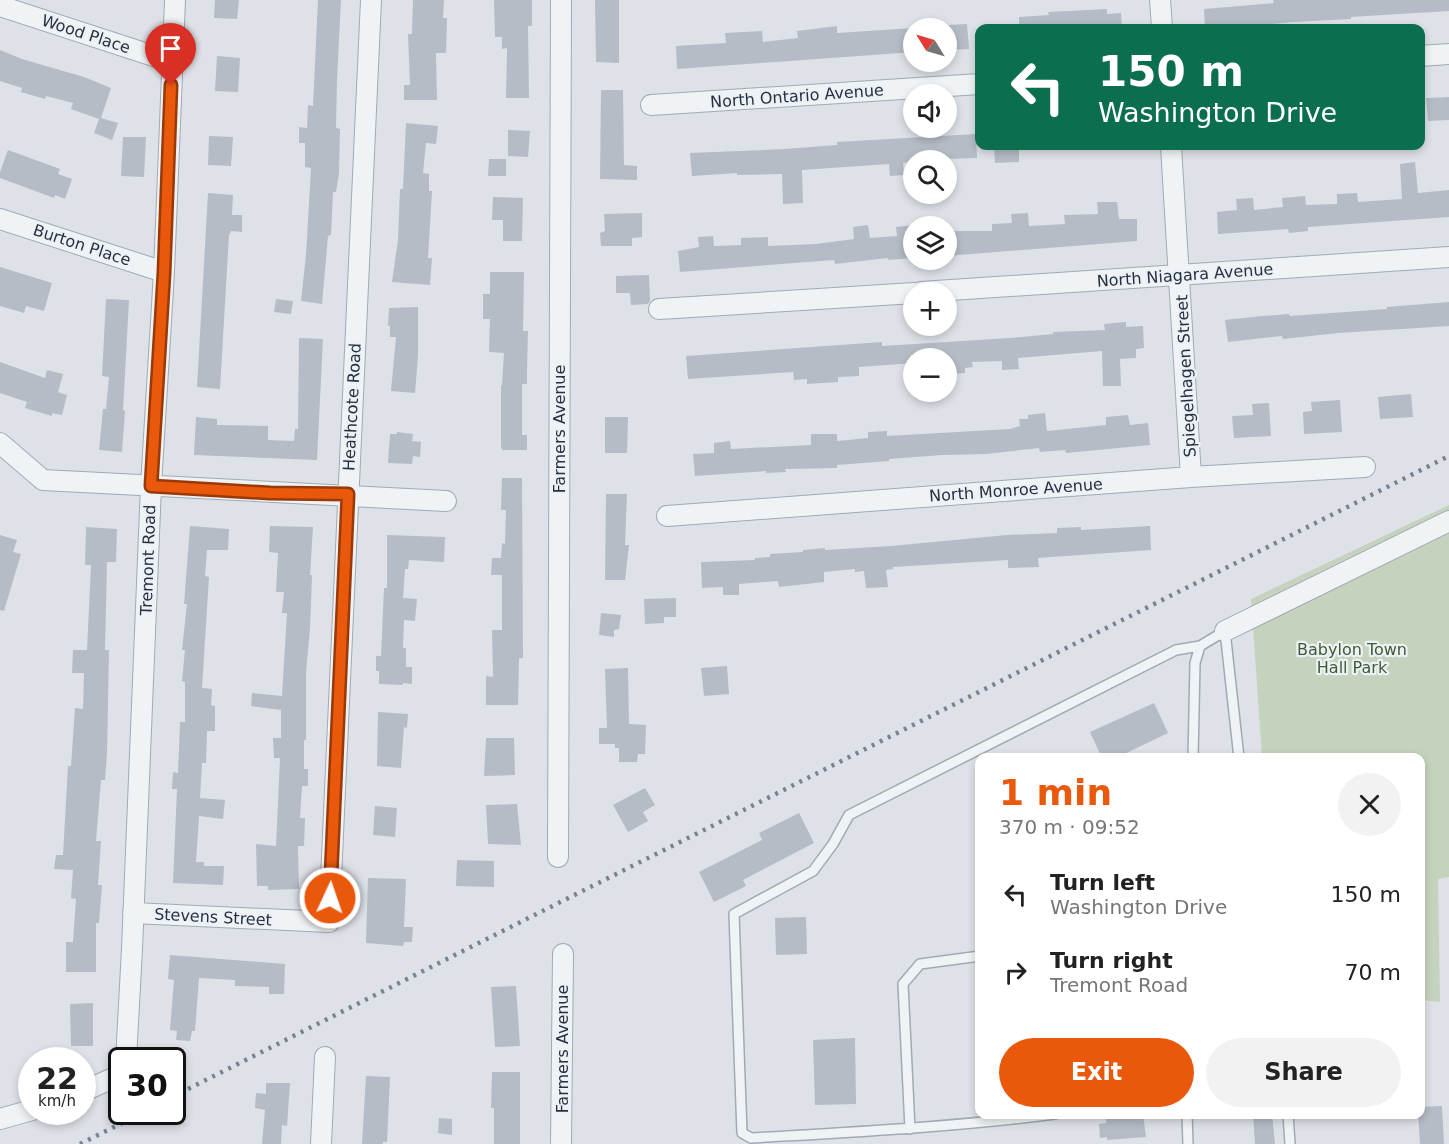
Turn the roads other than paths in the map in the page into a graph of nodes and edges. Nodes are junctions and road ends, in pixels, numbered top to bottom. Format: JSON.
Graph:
{"nodes":[{"id":1,"x":175,"y":0,"type":"edge"},
{"id":2,"x":371,"y":0,"type":"edge"},
{"id":3,"x":561,"y":0,"type":"edge"},
{"id":4,"x":1160,"y":0,"type":"edge"},
{"id":5,"x":0,"y":6,"type":"edge"},
{"id":6,"x":1162,"y":24,"type":"edge"},
{"id":7,"x":1449,"y":54,"type":"edge"},
{"id":8,"x":1425,"y":56,"type":"edge"},
{"id":9,"x":172,"y":62,"type":"junction"},
{"id":10,"x":975,"y":84,"type":"edge"},
{"id":11,"x":651,"y":105,"type":"dead end"},
{"id":12,"x":1171,"y":150,"type":"edge"},
{"id":13,"x":0,"y":219,"type":"edge"},
{"id":14,"x":1449,"y":257,"type":"edge"},
{"id":15,"x":164,"y":273,"type":"junction"},
{"id":16,"x":1180,"y":276,"type":"junction"},
{"id":17,"x":957,"y":290,"type":"edge"},
{"id":18,"x":903,"y":294,"type":"edge"},
{"id":19,"x":659,"y":309,"type":"dead end"},
{"id":20,"x":0,"y":443,"type":"edge"},
{"id":21,"x":1365,"y":467,"type":"dead end"},
{"id":22,"x":1191,"y":477,"type":"junction"},
{"id":23,"x":151,"y":486,"type":"junction"},
{"id":24,"x":348,"y":494,"type":"junction"},
{"id":25,"x":447,"y":501,"type":"dead end"},
{"id":26,"x":667,"y":516,"type":"dead end"},
{"id":27,"x":1449,"y":521,"type":"edge"},
{"id":28,"x":1225,"y":632,"type":"junction"},
{"id":29,"x":1200,"y":646,"type":"junction"},
{"id":30,"x":1193,"y":753,"type":"edge"},
{"id":31,"x":1238,"y":753,"type":"edge"},
{"id":32,"x":558,"y":857,"type":"dead end"},
{"id":33,"x":133,"y":913,"type":"junction"},
{"id":34,"x":329,"y":922,"type":"joint"},
{"id":35,"x":563,"y":954,"type":"dead end"},
{"id":36,"x":975,"y":957,"type":"edge"},
{"id":37,"x":127,"y":1047,"type":"edge"},
{"id":38,"x":325,"y":1057,"type":"dead end"},
{"id":39,"x":18,"y":1114,"type":"edge"},
{"id":40,"x":0,"y":1119,"type":"edge"},
{"id":41,"x":1001,"y":1119,"type":"edge"},
{"id":42,"x":1187,"y":1119,"type":"edge"},
{"id":43,"x":1288,"y":1119,"type":"edge"},
{"id":44,"x":910,"y":1129,"type":"junction"},
{"id":45,"x":321,"y":1144,"type":"edge"},
{"id":46,"x":561,"y":1144,"type":"edge"},
{"id":47,"x":1188,"y":1144,"type":"edge"},
{"id":48,"x":1290,"y":1144,"type":"edge"}],
"edges":[{"from":1,"to":9,"type":"street","name":"Tremont Road"},
{"from":2,"to":24,"type":"street","name":"Heathcote Road"},
{"from":3,"to":32,"type":"street","name":"Farmers Avenue"},
{"from":4,"to":6,"type":"street"},
{"from":5,"to":9,"type":"street","name":"Wood Place"},
{"from":7,"to":8,"type":"street"},
{"from":9,"to":15,"type":"street","name":"Tremont Road"},
{"from":10,"to":11,"type":"street","name":"North Ontario Avenue"},
{"from":12,"to":16,"type":"street","name":"Spiegelhagen Street"},
{"from":13,"to":15,"type":"street","name":"Burton Place"},
{"from":14,"to":16,"type":"street","name":"North Niagara Avenue"},
{"from":15,"to":23,"type":"street","name":"Tremont Road"},
{"from":16,"to":17,"type":"street","name":"North Niagara Avenue"},
{"from":16,"to":22,"type":"street","name":"Spiegelhagen Street"},
{"from":18,"to":19,"type":"street"},
{"from":20,"to":23,"type":"street"},
{"from":21,"to":22,"type":"street","name":"North Monroe Avenue"},
{"from":22,"to":26,"type":"street","name":"North Monroe Avenue"},
{"from":23,"to":24,"type":"street"},
{"from":23,"to":33,"type":"street","name":"Tremont Road"},
{"from":24,"to":25,"type":"street"},
{"from":24,"to":34,"type":"street","name":"Heathcote Road"},
{"from":27,"to":28,"type":"street"},
{"from":28,"to":29,"type":"lane"},
{"from":28,"to":31,"type":"lane"},
{"from":29,"to":30,"type":"lane"},
{"from":29,"to":44,"type":"lane"},
{"from":33,"to":34,"type":"street","name":"Stevens Street"},
{"from":33,"to":37,"type":"street","name":"Tremont Road"},
{"from":35,"to":46,"type":"street","name":"Farmers Avenue"},
{"from":36,"to":44,"type":"lane"},
{"from":38,"to":45,"type":"street"},
{"from":39,"to":40,"type":"street"},
{"from":41,"to":44,"type":"lane"},
{"from":42,"to":47,"type":"lane"},
{"from":43,"to":48,"type":"lane"}]}
